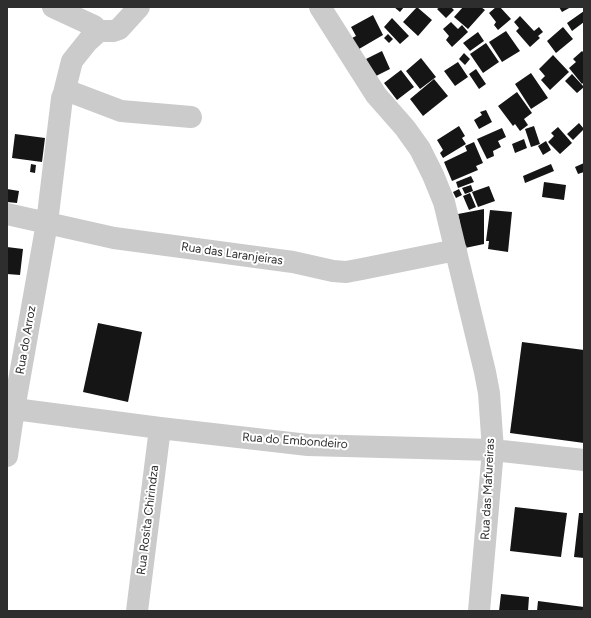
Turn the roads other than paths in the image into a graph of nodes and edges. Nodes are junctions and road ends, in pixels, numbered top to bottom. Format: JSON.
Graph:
{"nodes":[{"id":1,"x":53,"y":7,"type":"edge"},
{"id":2,"x":139,"y":7,"type":"edge"},
{"id":3,"x":320,"y":7,"type":"edge"},
{"id":4,"x":99,"y":31,"type":"junction"},
{"id":5,"x":64,"y":93,"type":"junction"},
{"id":6,"x":191,"y":117,"type":"dead end"},
{"id":7,"x":7,"y":214,"type":"edge"},
{"id":8,"x":46,"y":223,"type":"junction"},
{"id":9,"x":456,"y":250,"type":"junction"},
{"id":10,"x":10,"y":409,"type":"edge"},
{"id":11,"x":160,"y":428,"type":"junction"},
{"id":12,"x":492,"y":450,"type":"junction"},
{"id":13,"x":7,"y":456,"type":"edge"},
{"id":14,"x":584,"y":460,"type":"edge"},
{"id":15,"x":137,"y":611,"type":"edge"},
{"id":16,"x":479,"y":611,"type":"edge"}],
"edges":[{"from":1,"to":4,"type":"street"},
{"from":2,"to":4,"type":"street"},
{"from":3,"to":9,"type":"street","name":"Rua das Mafureiras"},
{"from":4,"to":5,"type":"street","name":"Rua do Arroz"},
{"from":5,"to":6,"type":"street"},
{"from":5,"to":8,"type":"street","name":"Rua do Arroz"},
{"from":7,"to":8,"type":"street","name":"Rua das Laranjeiras"},
{"from":8,"to":9,"type":"street","name":"Rua das Laranjeiras"},
{"from":8,"to":10,"type":"street","name":"Rua do Arroz"},
{"from":9,"to":12,"type":"street","name":"Rua das Mafureiras"},
{"from":10,"to":11,"type":"street","name":"Rua do Embondeiro"},
{"from":10,"to":13,"type":"street","name":"Rua do Arroz"},
{"from":11,"to":12,"type":"street","name":"Rua do Embondeiro"},
{"from":11,"to":15,"type":"street","name":"Rua Rosita Chirindza"},
{"from":12,"to":14,"type":"street","name":"Rua do Embondeiro"},
{"from":12,"to":16,"type":"street","name":"Rua das Mafureiras"}]}
